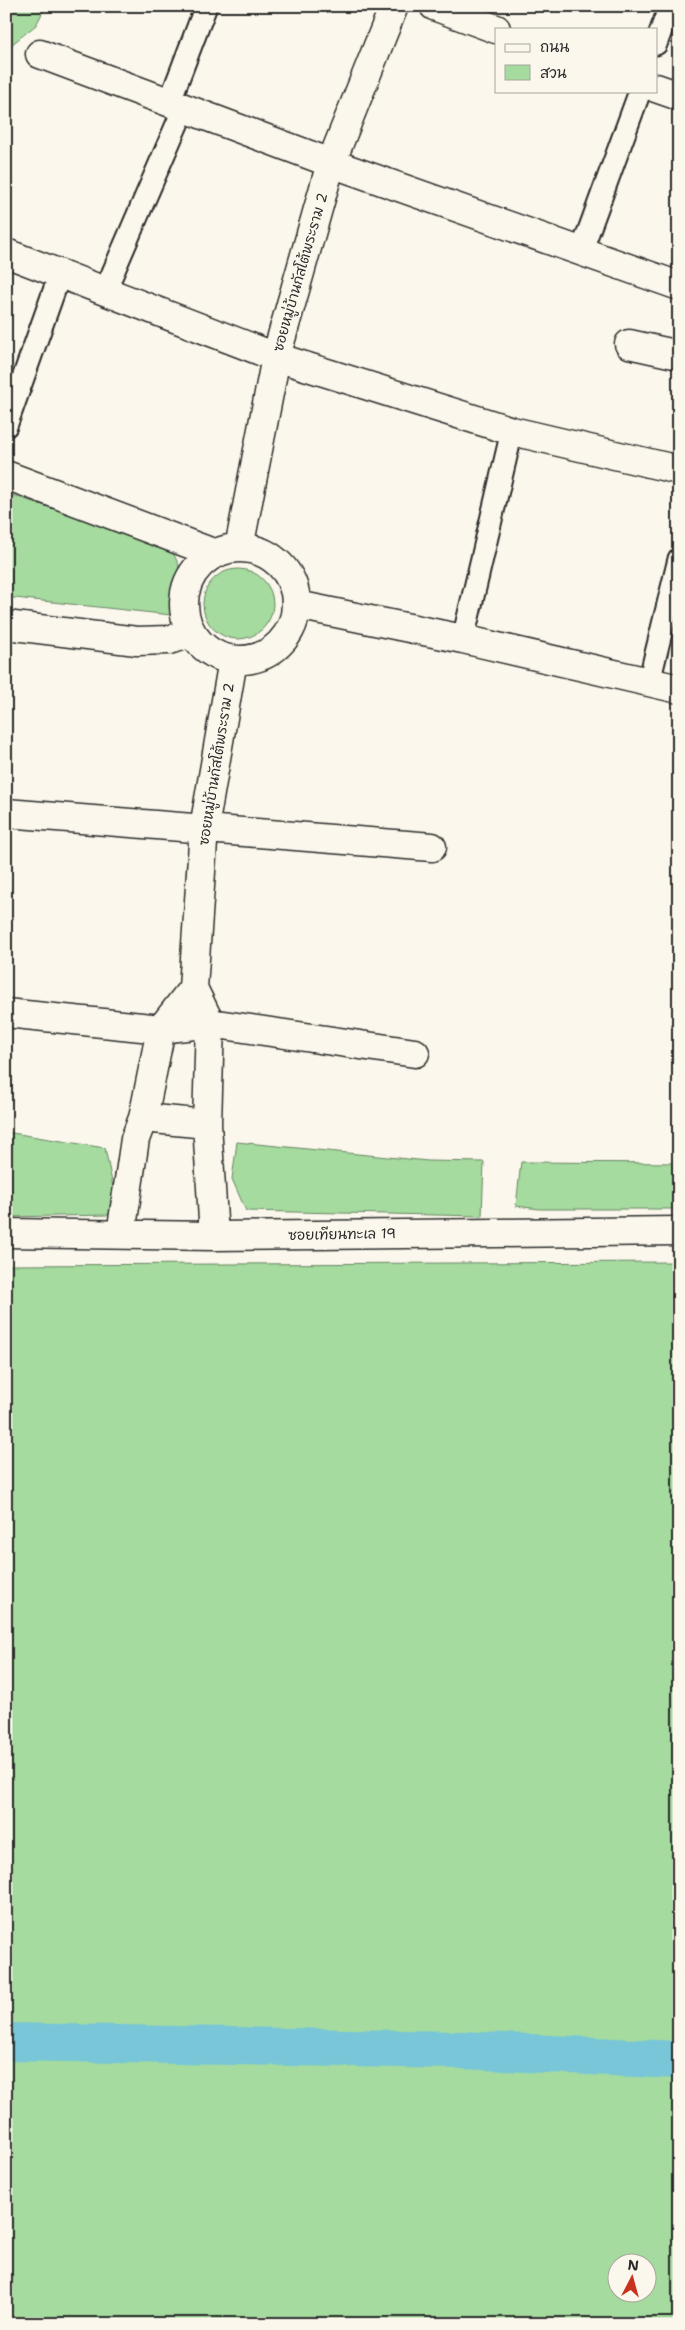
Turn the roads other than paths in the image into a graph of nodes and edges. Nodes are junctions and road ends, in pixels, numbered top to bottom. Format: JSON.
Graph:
{"nodes":[{"id":1,"x":206,"y":6,"type":"edge"},
{"id":2,"x":394,"y":6,"type":"edge"},
{"id":3,"x":434,"y":6,"type":"edge"},
{"id":4,"x":670,"y":6,"type":"edge"},
{"id":5,"x":495,"y":29,"type":"edge"},
{"id":6,"x":658,"y":39,"type":"edge"},
{"id":7,"x":40,"y":54,"type":"dead end"},
{"id":8,"x":658,"y":89,"type":"edge"},
{"id":9,"x":640,"y":92,"type":"edge"},
{"id":10,"x":679,"y":96,"type":"edge"},
{"id":11,"x":176,"y":105,"type":"junction"},
{"id":12,"x":331,"y":163,"type":"junction"},
{"id":13,"x":581,"y":252,"type":"junction"},
{"id":14,"x":6,"y":253,"type":"edge"},
{"id":15,"x":60,"y":274,"type":"junction"},
{"id":16,"x":679,"y":286,"type":"edge"},
{"id":17,"x":105,"y":291,"type":"junction"},
{"id":18,"x":630,"y":344,"type":"dead end"},
{"id":19,"x":679,"y":355,"type":"edge"},
{"id":20,"x":276,"y":357,"type":"junction"},
{"id":21,"x":6,"y":426,"type":"edge"},
{"id":22,"x":512,"y":431,"type":"junction"},
{"id":23,"x":679,"y":470,"type":"edge"},
{"id":24,"x":6,"y":475,"type":"edge"},
{"id":25,"x":228,"y":551,"type":"junction"},
{"id":26,"x":679,"y":559,"type":"edge"},
{"id":27,"x":297,"y":605,"type":"junction"},
{"id":28,"x":6,"y":625,"type":"edge"},
{"id":29,"x":192,"y":633,"type":"junction"},
{"id":30,"x":463,"y":638,"type":"junction"},
{"id":31,"x":234,"y":660,"type":"junction"},
{"id":32,"x":649,"y":682,"type":"junction"},
{"id":33,"x":679,"y":689,"type":"edge"},
{"id":34,"x":6,"y":813,"type":"edge"},
{"id":35,"x":204,"y":828,"type":"junction"},
{"id":36,"x":432,"y":847,"type":"dead end"},
{"id":37,"x":193,"y":988,"type":"junction"},
{"id":38,"x":6,"y":1013,"type":"edge"},
{"id":39,"x":210,"y":1023,"type":"junction"},
{"id":40,"x":161,"y":1029,"type":"junction"},
{"id":41,"x":416,"y":1053,"type":"dead end"},
{"id":42,"x":144,"y":1118,"type":"junction"},
{"id":43,"x":207,"y":1124,"type":"junction"},
{"id":44,"x":679,"y":1231,"type":"edge"},
{"id":45,"x":6,"y":1234,"type":"edge"},
{"id":46,"x":122,"y":1234,"type":"junction"},
{"id":47,"x":214,"y":1236,"type":"junction"}],
"edges":[{"from":1,"to":11,"type":"lane"},
{"from":2,"to":12,"type":"street","name":"ซอยหมู่บ้านกัสโต้พระราม 2"},
{"from":3,"to":5,"type":"street"},
{"from":4,"to":6,"type":"lane"},
{"from":7,"to":11,"type":"street"},
{"from":8,"to":10,"type":"street"},
{"from":9,"to":13,"type":"lane"},
{"from":11,"to":12,"type":"street"},
{"from":11,"to":17,"type":"lane"},
{"from":12,"to":13,"type":"street"},
{"from":12,"to":20,"type":"street","name":"ซอยหมู่บ้านกัสโต้พระราม 2"},
{"from":13,"to":16,"type":"street"},
{"from":14,"to":15,"type":"street"},
{"from":15,"to":17,"type":"street"},
{"from":15,"to":21,"type":"lane"},
{"from":17,"to":20,"type":"street"},
{"from":18,"to":19,"type":"street"},
{"from":20,"to":22,"type":"street"},
{"from":20,"to":25,"type":"street","name":"ซอยหมู่บ้านกัสโต้พระราม 2"},
{"from":22,"to":23,"type":"street"},
{"from":22,"to":30,"type":"lane"},
{"from":24,"to":25,"type":"street"},
{"from":25,"to":27,"type":"street"},
{"from":25,"to":29,"type":"street"},
{"from":26,"to":32,"type":"lane"},
{"from":27,"to":30,"type":"street"},
{"from":27,"to":31,"type":"street"},
{"from":28,"to":29,"type":"street"},
{"from":29,"to":31,"type":"street"},
{"from":30,"to":32,"type":"street"},
{"from":31,"to":35,"type":"street","name":"ซอยหมู่บ้านกัสโต้พระราม 2"},
{"from":32,"to":33,"type":"street"},
{"from":34,"to":35,"type":"street"},
{"from":35,"to":36,"type":"street"},
{"from":35,"to":37,"type":"street","name":"ซอยหมู่บ้านกัสโต้พระราม 2"},
{"from":37,"to":39,"type":"street","name":"ซอยหมู่บ้านกัสโต้พระราม 2"},
{"from":37,"to":40,"type":"street"},
{"from":38,"to":40,"type":"street"},
{"from":39,"to":40,"type":"street"},
{"from":39,"to":41,"type":"street"},
{"from":39,"to":43,"type":"street","name":"ซอยหมู่บ้านกัสโต้พระราม 2"},
{"from":40,"to":42,"type":"street"},
{"from":42,"to":43,"type":"street"},
{"from":42,"to":46,"type":"street"},
{"from":43,"to":47,"type":"street","name":"ซอยหมู่บ้านกัสโต้พระราม 2"},
{"from":44,"to":47,"type":"street","name":"ซอยเทียนทะเล 19"},
{"from":45,"to":46,"type":"street","name":"ซอยเทียนทะเล 19"},
{"from":46,"to":47,"type":"street","name":"ซอยเทียนทะเล 19"}]}
